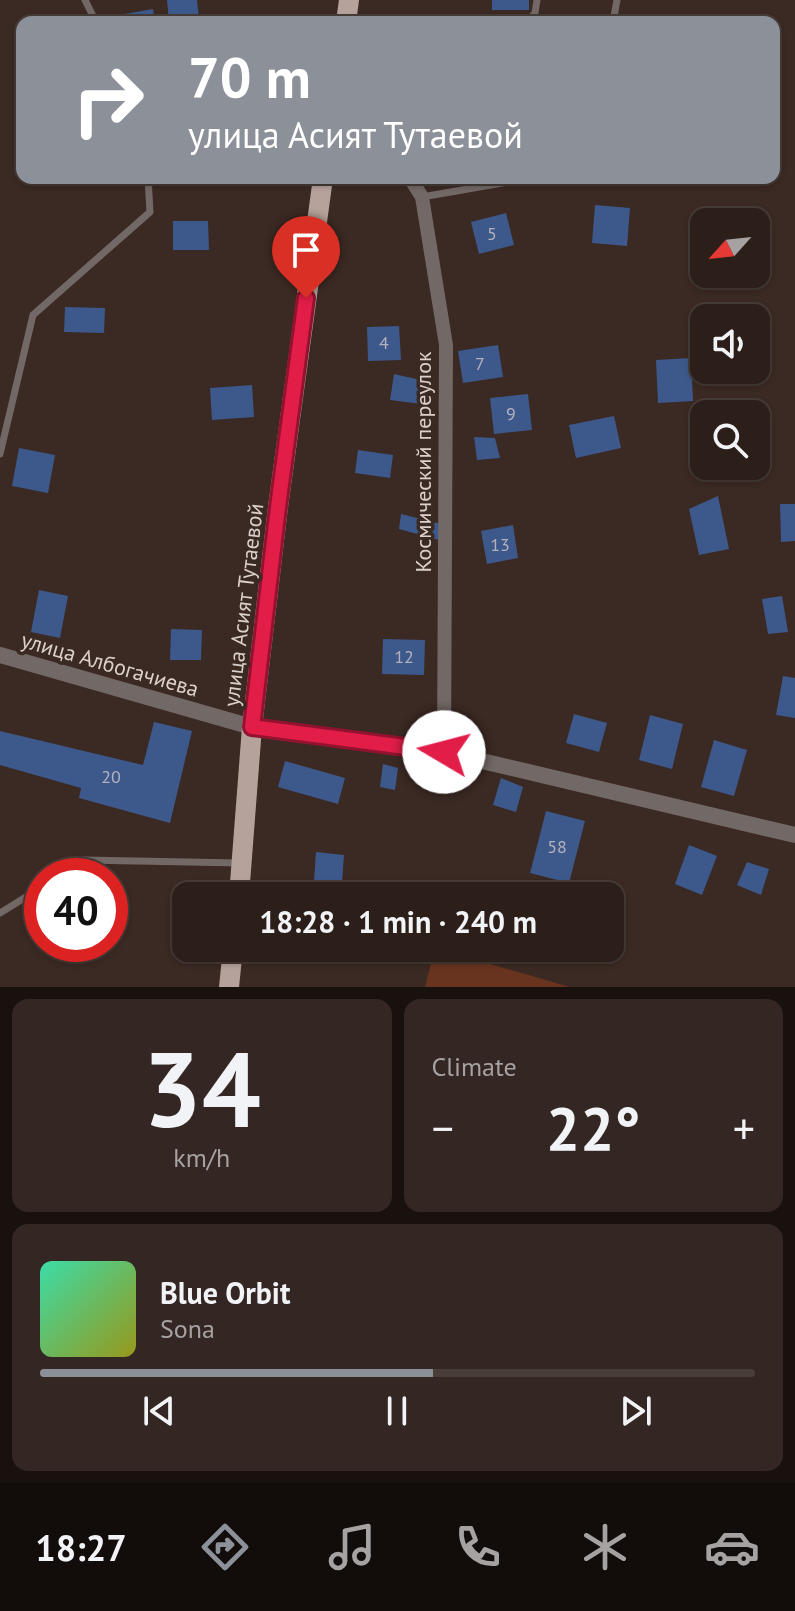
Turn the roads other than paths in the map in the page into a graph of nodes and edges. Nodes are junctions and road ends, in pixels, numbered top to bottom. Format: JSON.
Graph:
{"nodes":[{"id":1,"x":148,"y":184,"type":"edge"},
{"id":2,"x":322,"y":184,"type":"edge"},
{"id":3,"x":414,"y":184,"type":"edge"},
{"id":4,"x":497,"y":184,"type":"edge"},
{"id":5,"x":422,"y":197,"type":"junction"},
{"id":6,"x":0,"y":454,"type":"edge"},
{"id":7,"x":0,"y":655,"type":"edge"},
{"id":8,"x":252,"y":727,"type":"junction"},
{"id":9,"x":444,"y":752,"type":"junction"},
{"id":10,"x":795,"y":835,"type":"edge"},
{"id":11,"x":128,"y":861,"type":"edge"},
{"id":12,"x":242,"y":863,"type":"junction"},
{"id":13,"x":240,"y":882,"type":"edge"},
{"id":14,"x":24,"y":898,"type":"edge"},
{"id":15,"x":0,"y":913,"type":"edge"},
{"id":16,"x":232,"y":962,"type":"edge"},
{"id":17,"x":229,"y":987,"type":"edge"}],
"edges":[{"from":1,"to":6,"type":"lane"},
{"from":2,"to":8,"type":"main road","name":"улица Асият Тутаевой"},
{"from":3,"to":5,"type":"street","name":"Космический переулок"},
{"from":4,"to":5,"type":"lane"},
{"from":5,"to":9,"type":"street","name":"Космический переулок"},
{"from":7,"to":8,"type":"street","name":"улица Албогачиева"},
{"from":8,"to":9,"type":"street","name":"улица Албогачиева"},
{"from":8,"to":12,"type":"main road","name":"улица Асият Тутаевой"},
{"from":9,"to":10,"type":"street","name":"улица Албогачиева"},
{"from":11,"to":12,"type":"lane"},
{"from":12,"to":13,"type":"main road","name":"улица Асият Тутаевой"},
{"from":14,"to":15,"type":"lane"},
{"from":16,"to":17,"type":"main road"}]}
